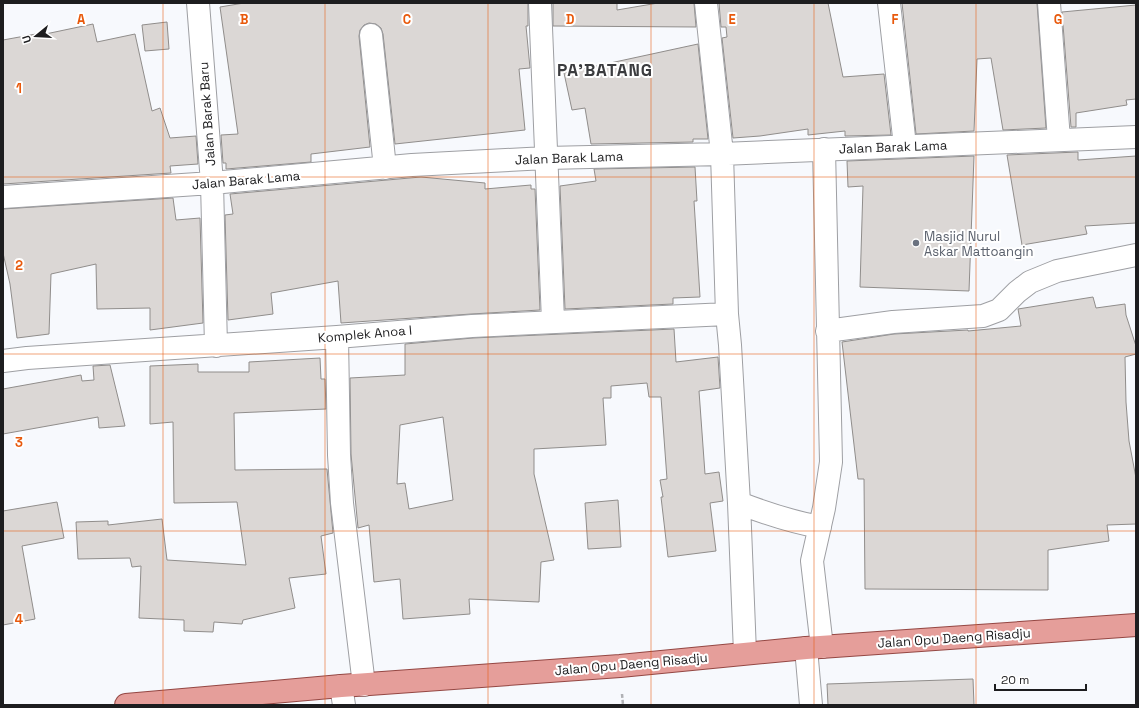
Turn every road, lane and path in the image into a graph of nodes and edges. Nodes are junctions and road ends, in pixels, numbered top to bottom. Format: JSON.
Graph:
{"nodes":[{"id":1,"x":198,"y":3,"type":"edge"},
{"id":2,"x":540,"y":3,"type":"edge"},
{"id":3,"x":706,"y":3,"type":"edge"},
{"id":4,"x":889,"y":3,"type":"edge"},
{"id":5,"x":1049,"y":3,"type":"edge"},
{"id":6,"x":371,"y":35,"type":"dead end"},
{"id":7,"x":1136,"y":137,"type":"edge"},
{"id":8,"x":1059,"y":140,"type":"junction"},
{"id":9,"x":905,"y":146,"type":"junction"},
{"id":10,"x":824,"y":149,"type":"junction"},
{"id":11,"x":722,"y":154,"type":"junction"},
{"id":12,"x":546,"y":158,"type":"junction"},
{"id":13,"x":385,"y":168,"type":"junction"},
{"id":14,"x":212,"y":183,"type":"junction"},
{"id":15,"x":3,"y":197,"type":"edge"},
{"id":16,"x":1136,"y":255,"type":"edge"},
{"id":17,"x":727,"y":314,"type":"junction"},
{"id":18,"x":553,"y":321,"type":"junction"},
{"id":19,"x":827,"y":331,"type":"junction"},
{"id":20,"x":337,"y":337,"type":"junction"},
{"id":21,"x":216,"y":346,"type":"junction"},
{"id":22,"x":3,"y":360,"type":"edge"},
{"id":23,"x":738,"y":503,"type":"junction"},
{"id":24,"x":820,"y":527,"type":"junction"},
{"id":25,"x":1136,"y":626,"type":"edge"},
{"id":26,"x":814,"y":648,"type":"junction"},
{"id":27,"x":744,"y":653,"type":"junction"},
{"id":28,"x":364,"y":685,"type":"junction"},
{"id":29,"x":342,"y":695,"type":"edge"},
{"id":30,"x":126,"y":705,"type":"edge"},
{"id":31,"x":811,"y":705,"type":"edge"}],
"edges":[{"from":1,"to":14,"type":"street","name":"Jalan Barak Baru"},
{"from":2,"to":12,"type":"street"},
{"from":3,"to":11,"type":"street"},
{"from":4,"to":9,"type":"street"},
{"from":5,"to":8,"type":"street"},
{"from":6,"to":13,"type":"street"},
{"from":7,"to":8,"type":"street","name":"Jalan Barak Lama"},
{"from":8,"to":9,"type":"street","name":"Jalan Barak Lama"},
{"from":9,"to":10,"type":"street","name":"Jalan Barak Lama"},
{"from":10,"to":11,"type":"street","name":"Jalan Barak Lama"},
{"from":10,"to":19,"type":"street"},
{"from":11,"to":12,"type":"street","name":"Jalan Barak Lama"},
{"from":11,"to":17,"type":"street"},
{"from":12,"to":13,"type":"street","name":"Jalan Barak Lama"},
{"from":12,"to":18,"type":"street"},
{"from":13,"to":14,"type":"street","name":"Jalan Barak Lama"},
{"from":14,"to":15,"type":"street","name":"Jalan Barak Lama"},
{"from":14,"to":21,"type":"street","name":"Jalan Barak Baru"},
{"from":16,"to":19,"type":"street"},
{"from":17,"to":18,"type":"street","name":"Komplek Anoa I"},
{"from":17,"to":23,"type":"street"},
{"from":18,"to":20,"type":"street","name":"Komplek Anoa I"},
{"from":19,"to":24,"type":"street"},
{"from":20,"to":21,"type":"street","name":"Komplek Anoa I"},
{"from":20,"to":28,"type":"street"},
{"from":21,"to":22,"type":"street","name":"Komplek Anoa I"},
{"from":23,"to":24,"type":"street"},
{"from":23,"to":27,"type":"street"},
{"from":24,"to":26,"type":"street"},
{"from":25,"to":26,"type":"main road","name":"Jalan Opu Daeng Risadju"},
{"from":26,"to":27,"type":"main road","name":"Jalan Opu Daeng Risadju"},
{"from":26,"to":31,"type":"street"},
{"from":27,"to":28,"type":"main road","name":"Jalan Opu Daeng Risadju"},
{"from":28,"to":29,"type":"main road","name":"Jalan Opu Daeng Risadju"},
{"from":29,"to":30,"type":"main road","name":"Jalan Opu Daeng Risadju"}]}
